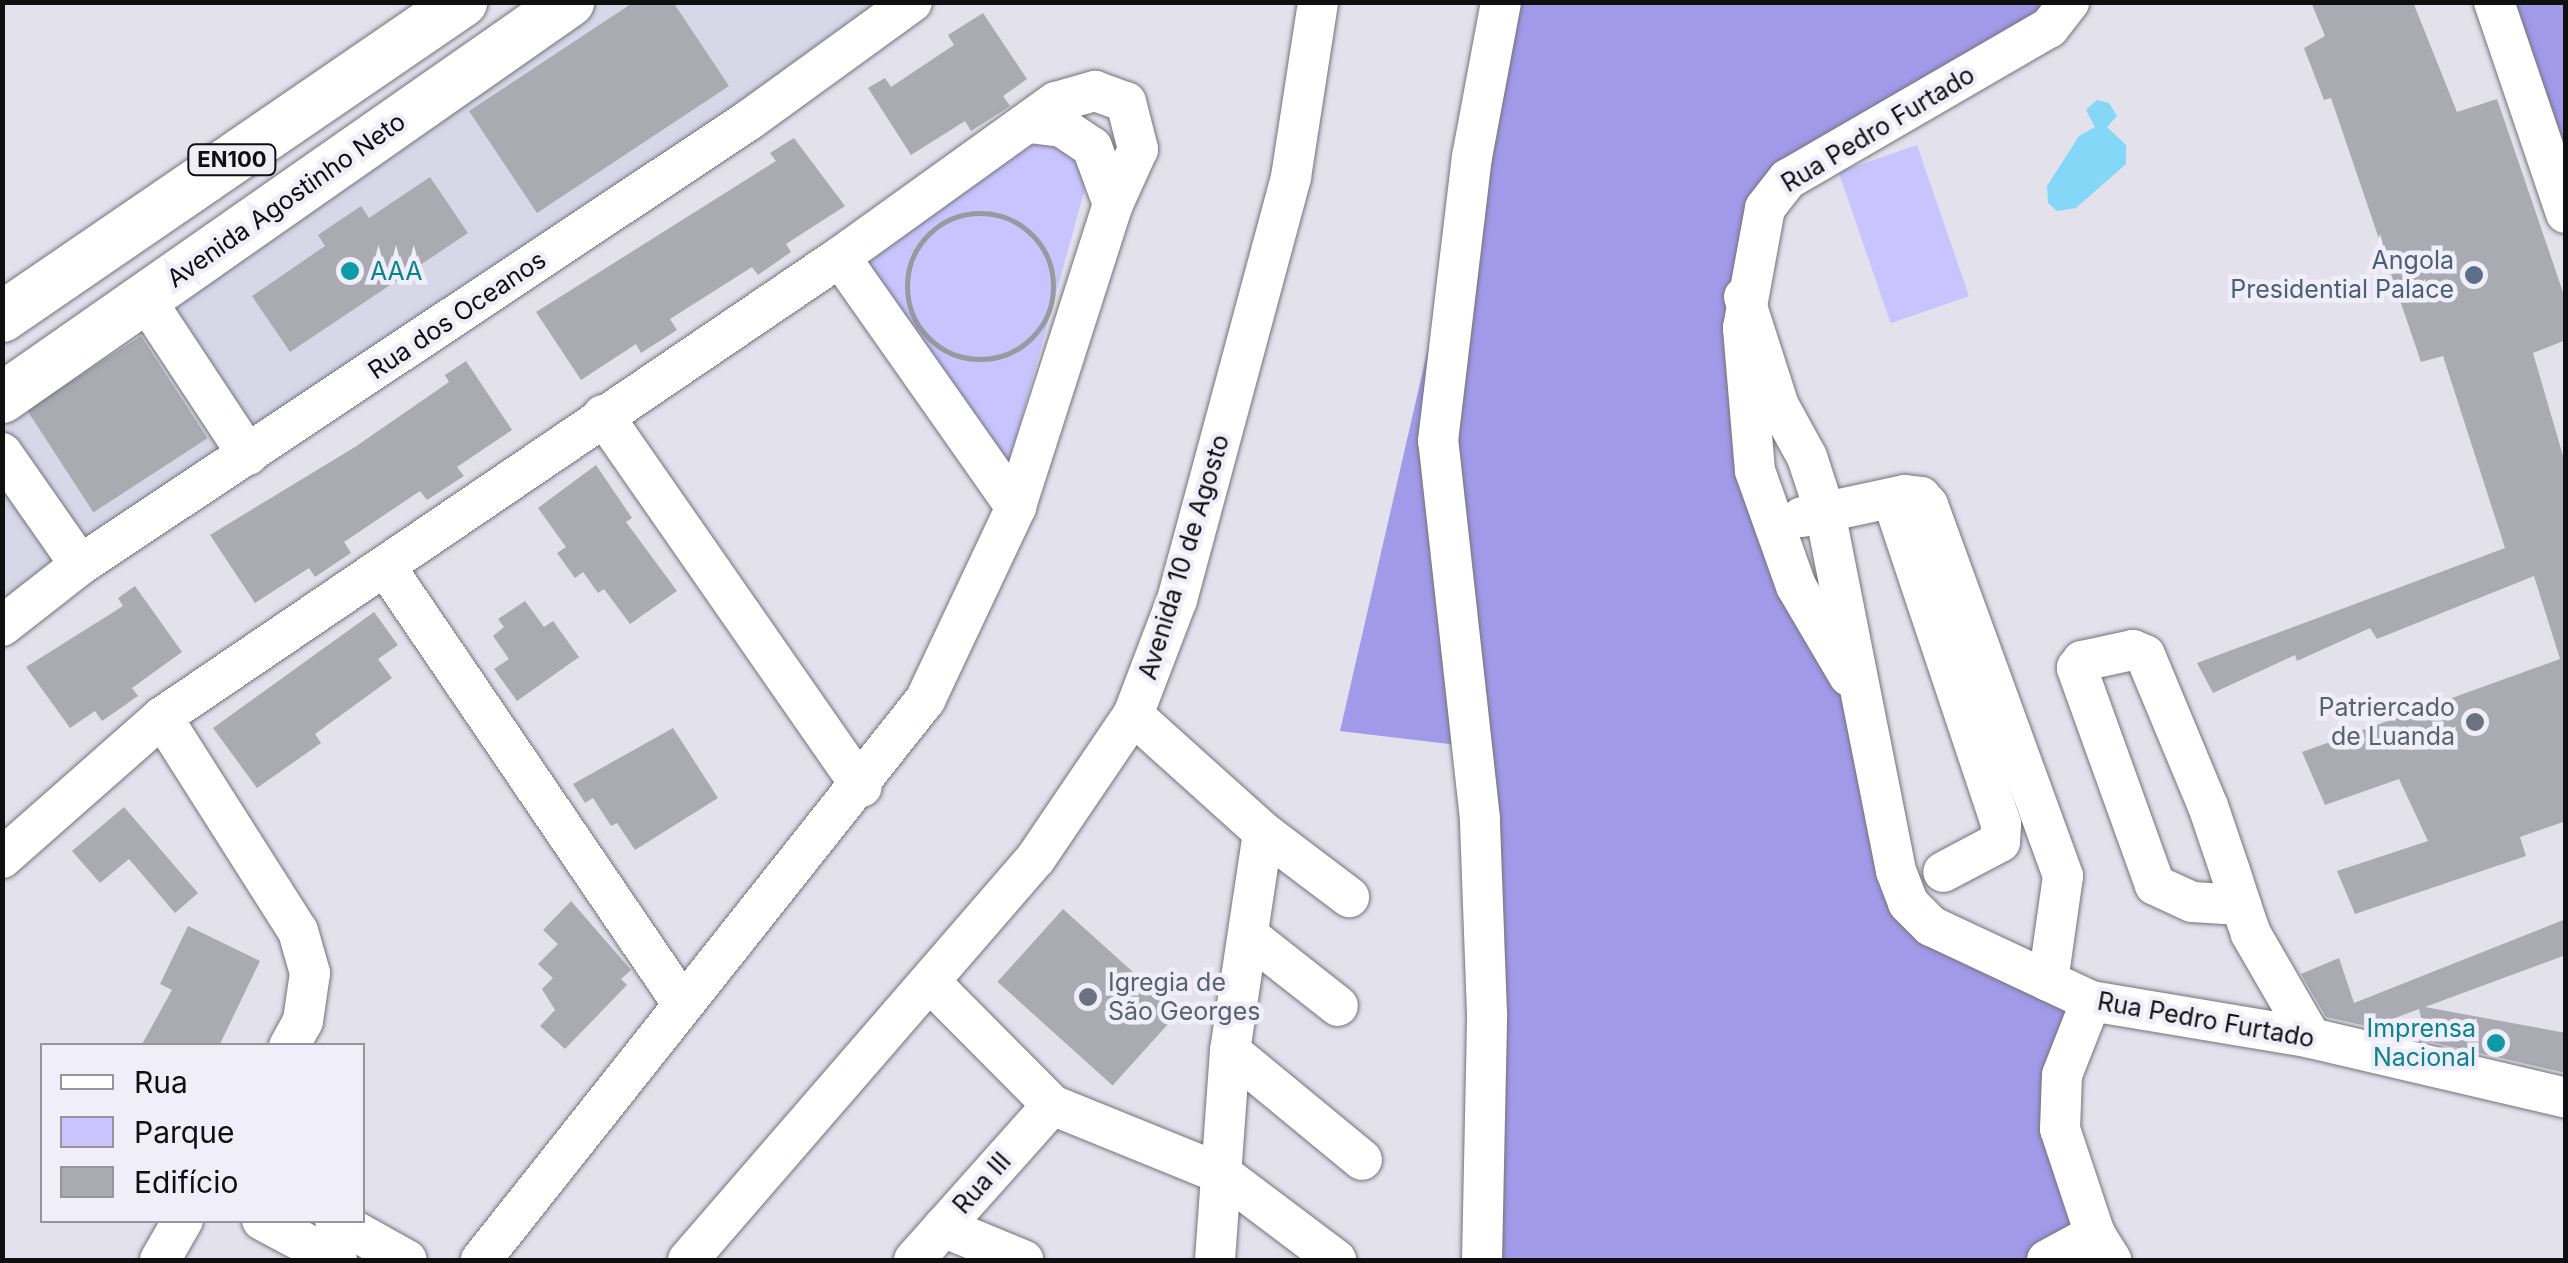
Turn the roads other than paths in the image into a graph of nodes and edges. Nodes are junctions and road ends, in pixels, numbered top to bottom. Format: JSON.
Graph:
{"nodes":[{"id":1,"x":462,"y":2,"type":"edge"},
{"id":2,"x":569,"y":2,"type":"edge"},
{"id":3,"x":912,"y":2,"type":"edge"},
{"id":4,"x":1318,"y":2,"type":"edge"},
{"id":5,"x":1501,"y":2,"type":"edge"},
{"id":6,"x":2069,"y":2,"type":"edge"},
{"id":7,"x":2494,"y":2,"type":"edge"},
{"id":8,"x":1029,"y":123,"type":"junction"},
{"id":9,"x":1113,"y":204,"type":"junction"},
{"id":10,"x":2566,"y":212,"type":"edge"},
{"id":11,"x":840,"y":258,"type":"junction"},
{"id":12,"x":1744,"y":297,"type":"junction"},
{"id":13,"x":145,"y":300,"type":"junction"},
{"id":14,"x":2,"y":317,"type":"edge"},
{"id":15,"x":2,"y":398,"type":"edge"},
{"id":16,"x":603,"y":415,"type":"junction"},
{"id":17,"x":1794,"y":434,"type":"junction"},
{"id":18,"x":2,"y":452,"type":"edge"},
{"id":19,"x":248,"y":455,"type":"junction"},
{"id":20,"x":1753,"y":456,"type":"junction"},
{"id":21,"x":1892,"y":498,"type":"junction"},
{"id":22,"x":1016,"y":507,"type":"junction"},
{"id":23,"x":1825,"y":512,"type":"junction"},
{"id":24,"x":1769,"y":524,"type":"junction"},
{"id":25,"x":80,"y":564,"type":"junction"},
{"id":26,"x":385,"y":566,"type":"junction"},
{"id":27,"x":2,"y":626,"type":"edge"},
{"id":28,"x":1856,"y":686,"type":"junction"},
{"id":29,"x":1133,"y":715,"type":"junction"},
{"id":30,"x":162,"y":717,"type":"junction"},
{"id":31,"x":862,"y":787,"type":"junction"},
{"id":32,"x":1263,"y":832,"type":"junction"},
{"id":33,"x":2,"y":858,"type":"edge"},
{"id":34,"x":1943,"y":872,"type":"dead end"},
{"id":35,"x":1349,"y":896,"type":"dead end"},
{"id":36,"x":2241,"y":905,"type":"junction"},
{"id":37,"x":1249,"y":936,"type":"junction"},
{"id":38,"x":2048,"y":981,"type":"junction"},
{"id":39,"x":932,"y":984,"type":"junction"},
{"id":40,"x":2092,"y":1001,"type":"junction"},
{"id":41,"x":682,"y":1003,"type":"junction"},
{"id":42,"x":1338,"y":1006,"type":"dead end"},
{"id":43,"x":2312,"y":1038,"type":"junction"},
{"id":44,"x":291,"y":1043,"type":"edge"},
{"id":45,"x":1230,"y":1050,"type":"junction"},
{"id":46,"x":2566,"y":1098,"type":"edge"},
{"id":47,"x":1052,"y":1105,"type":"junction"},
{"id":48,"x":1362,"y":1160,"type":"dead end"},
{"id":49,"x":1222,"y":1174,"type":"junction"},
{"id":50,"x":181,"y":1223,"type":"edge"},
{"id":51,"x":268,"y":1223,"type":"edge"},
{"id":52,"x":340,"y":1223,"type":"edge"},
{"id":53,"x":943,"y":1227,"type":"junction"},
{"id":54,"x":2103,"y":1248,"type":"edge"},
{"id":55,"x":160,"y":1260,"type":"edge"},
{"id":56,"x":338,"y":1260,"type":"edge"},
{"id":57,"x":407,"y":1260,"type":"edge"},
{"id":58,"x":481,"y":1260,"type":"edge"},
{"id":59,"x":688,"y":1260,"type":"edge"},
{"id":60,"x":914,"y":1260,"type":"edge"},
{"id":61,"x":1023,"y":1260,"type":"edge"},
{"id":62,"x":1215,"y":1260,"type":"edge"},
{"id":63,"x":1336,"y":1260,"type":"edge"},
{"id":64,"x":1482,"y":1260,"type":"edge"},
{"id":65,"x":2046,"y":1260,"type":"edge"}],
"edges":[{"from":1,"to":14,"type":"main road","number":"EN100"},
{"from":2,"to":13,"type":"main road","name":"Avenida Agostinho Neto","number":"EN100"},
{"from":3,"to":19,"type":"street","name":"Rua dos Oceanos"},
{"from":4,"to":29,"type":"street","name":"Avenida 10 de Agosto"},
{"from":5,"to":64,"type":"street"},
{"from":6,"to":12,"type":"street","name":"Rua Pedro Furtado"},
{"from":7,"to":10,"type":"street"},
{"from":8,"to":9,"type":"street"},
{"from":8,"to":9,"type":"street"},
{"from":8,"to":11,"type":"street"},
{"from":9,"to":22,"type":"street"},
{"from":11,"to":16,"type":"street"},
{"from":11,"to":22,"type":"street"},
{"from":12,"to":17,"type":"street","name":"Rua Pedro Furtado"},
{"from":12,"to":20,"type":"street","name":"Rua Pedro Furtado"},
{"from":13,"to":15,"type":"main road","name":"Avenida Agostinho Neto","number":"EN100"},
{"from":13,"to":19,"type":"street"},
{"from":16,"to":26,"type":"street"},
{"from":16,"to":31,"type":"street"},
{"from":17,"to":20,"type":"street"},
{"from":17,"to":23,"type":"street","name":"Rua Pedro Furtado"},
{"from":18,"to":25,"type":"street"},
{"from":19,"to":25,"type":"street","name":"Rua dos Oceanos"},
{"from":20,"to":24,"type":"street","name":"Rua Pedro Furtado"},
{"from":21,"to":23,"type":"street"},
{"from":21,"to":34,"type":"street"},
{"from":21,"to":38,"type":"street"},
{"from":22,"to":31,"type":"street"},
{"from":23,"to":24,"type":"street"},
{"from":23,"to":28,"type":"street","name":"Rua Pedro Furtado"},
{"from":24,"to":28,"type":"street","name":"Rua Pedro Furtado"},
{"from":25,"to":27,"type":"street","name":"Rua dos Oceanos"},
{"from":26,"to":30,"type":"street"},
{"from":26,"to":41,"type":"street"},
{"from":28,"to":38,"type":"street","name":"Rua Pedro Furtado"},
{"from":29,"to":32,"type":"street"},
{"from":29,"to":39,"type":"street","name":"Avenida 10 de Agosto"},
{"from":30,"to":33,"type":"street"},
{"from":30,"to":44,"type":"street"},
{"from":31,"to":41,"type":"street"},
{"from":32,"to":35,"type":"street"},
{"from":32,"to":37,"type":"street"},
{"from":36,"to":36,"type":"street"},
{"from":36,"to":43,"type":"street"},
{"from":37,"to":42,"type":"street"},
{"from":37,"to":45,"type":"street"},
{"from":38,"to":40,"type":"street","name":"Rua Pedro Furtado"},
{"from":39,"to":47,"type":"street"},
{"from":39,"to":59,"type":"street","name":"Avenida 10 de Agosto"},
{"from":40,"to":43,"type":"street","name":"Rua Pedro Furtado"},
{"from":40,"to":54,"type":"street"},
{"from":41,"to":58,"type":"street"},
{"from":43,"to":46,"type":"street","name":"Rua Pedro Furtado"},
{"from":45,"to":48,"type":"street"},
{"from":45,"to":49,"type":"street"},
{"from":47,"to":49,"type":"street"},
{"from":47,"to":53,"type":"street","name":"Rua III"},
{"from":49,"to":62,"type":"street"},
{"from":49,"to":63,"type":"street"},
{"from":50,"to":55,"type":"street"},
{"from":51,"to":56,"type":"street"},
{"from":52,"to":57,"type":"street"},
{"from":53,"to":60,"type":"street","name":"Rua III"},
{"from":53,"to":61,"type":"street"},
{"from":54,"to":65,"type":"street"}]}
